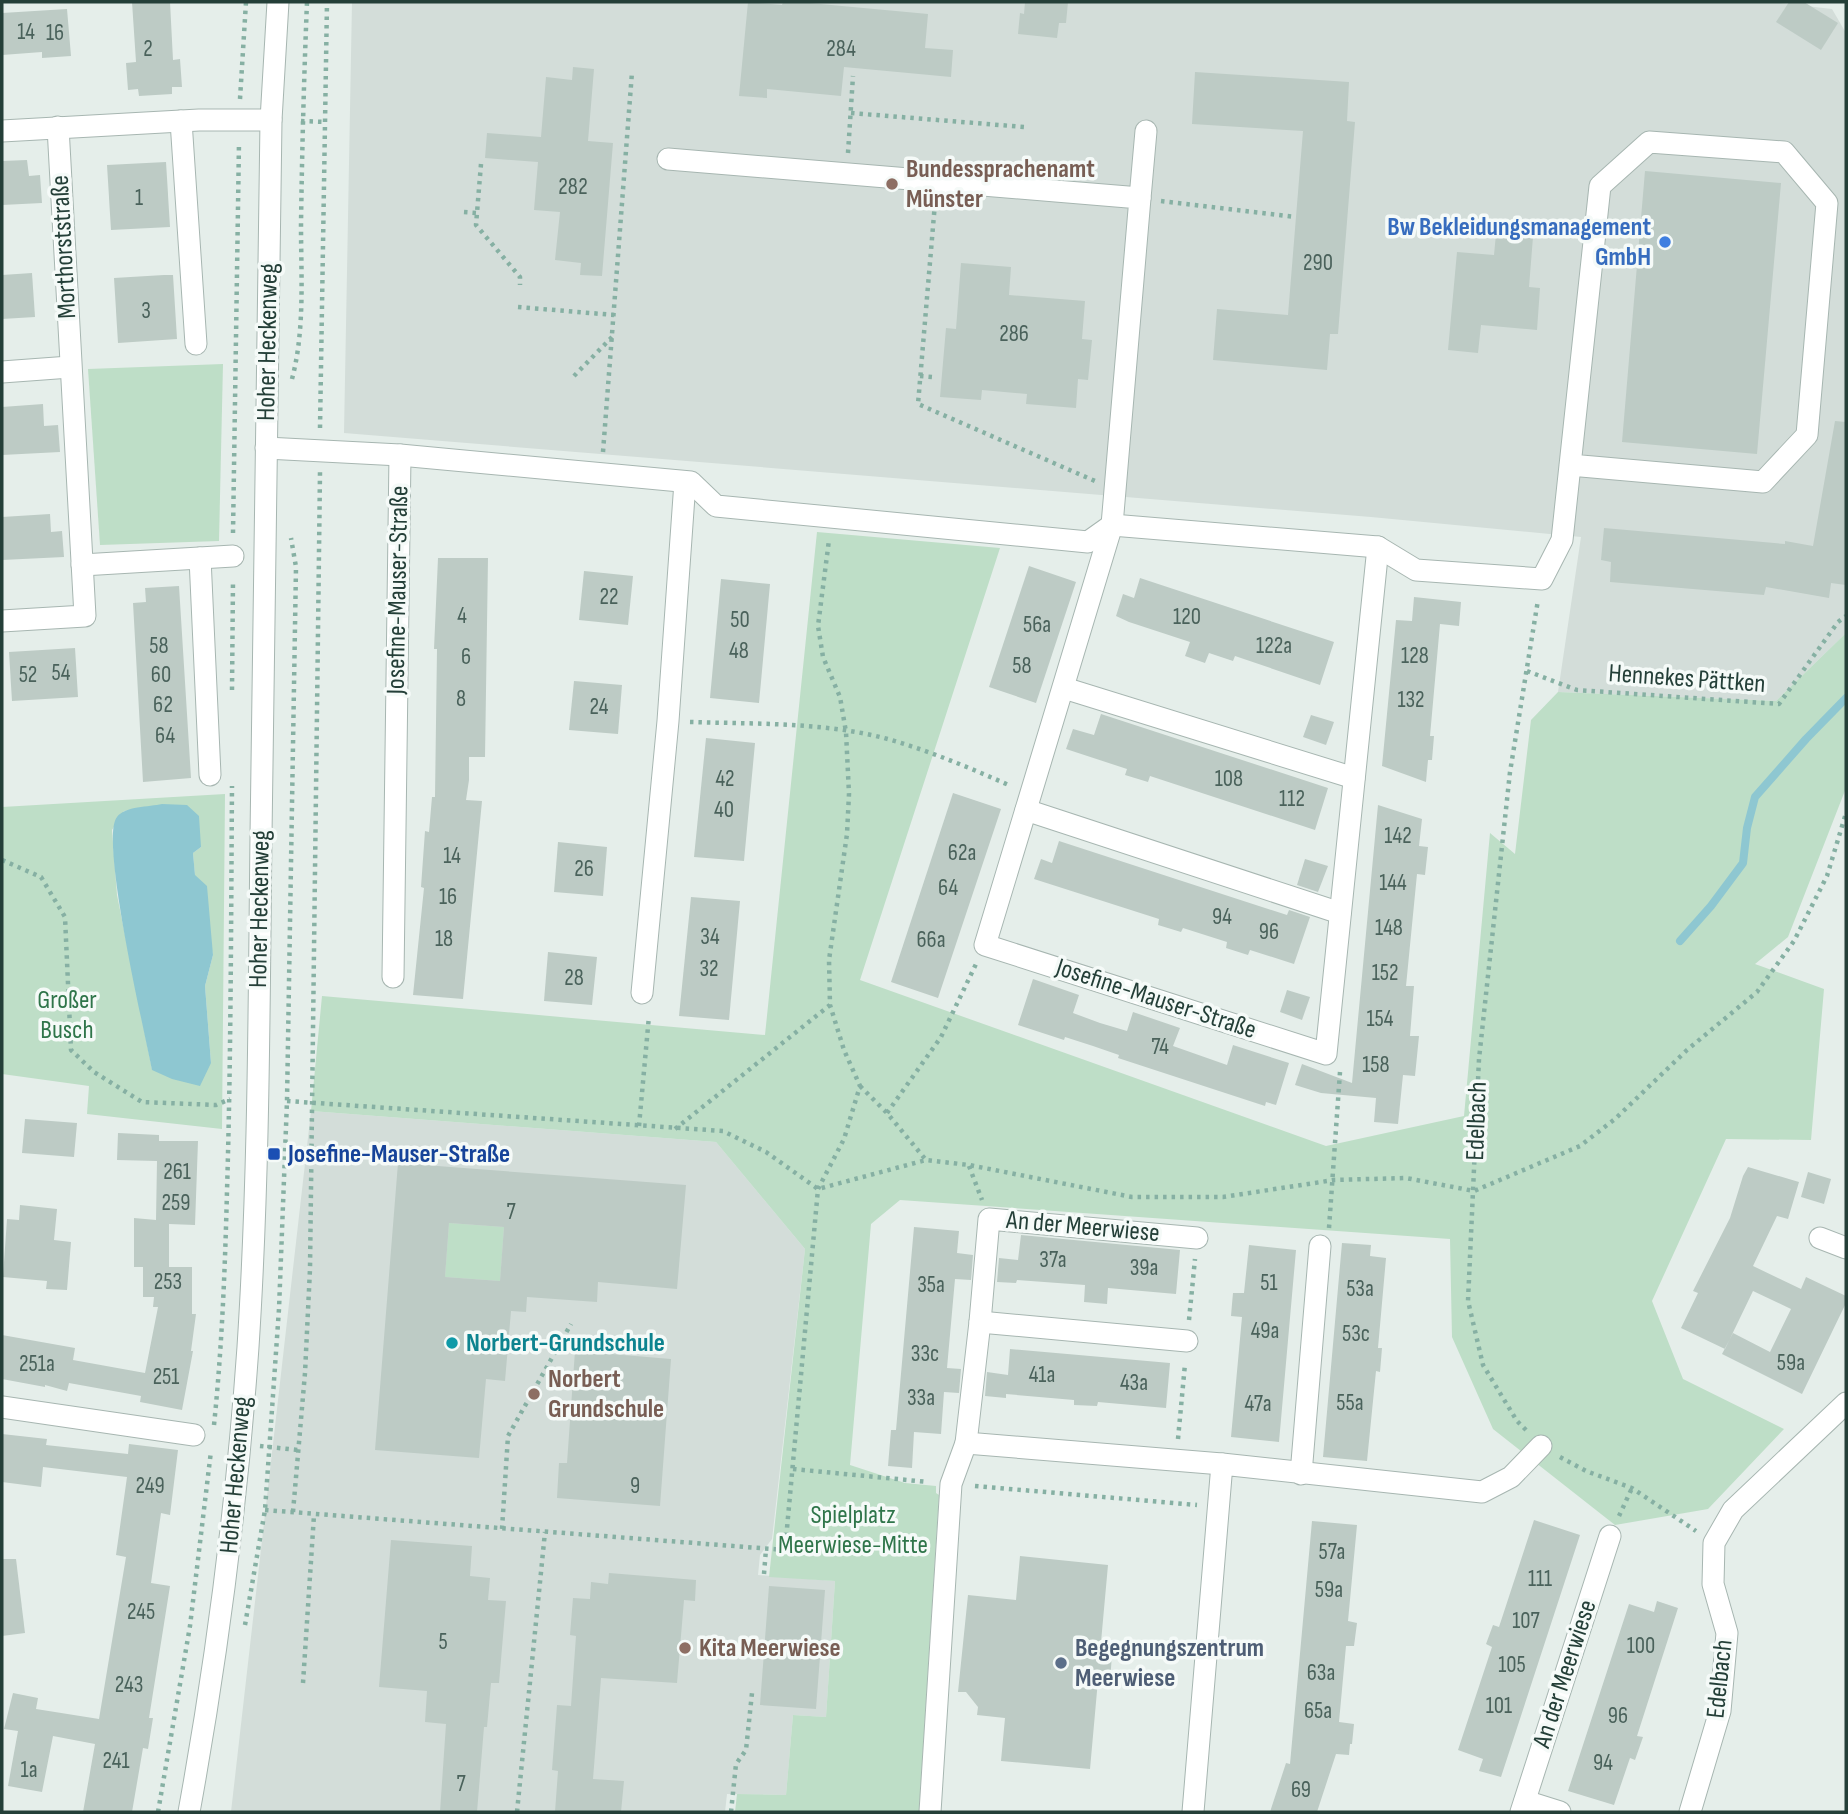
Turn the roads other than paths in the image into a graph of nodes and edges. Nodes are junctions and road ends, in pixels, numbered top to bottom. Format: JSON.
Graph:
{"nodes":[{"id":1,"x":278,"y":2,"type":"edge"},
{"id":2,"x":271,"y":120,"type":"junction"},
{"id":3,"x":181,"y":121,"type":"junction"},
{"id":4,"x":58,"y":128,"type":"junction"},
{"id":5,"x":2,"y":131,"type":"edge"},
{"id":6,"x":1146,"y":131,"type":"dead end"},
{"id":7,"x":668,"y":159,"type":"dead end"},
{"id":8,"x":1140,"y":198,"type":"junction"},
{"id":9,"x":196,"y":344,"type":"dead end"},
{"id":10,"x":70,"y":367,"type":"junction"},
{"id":11,"x":2,"y":372,"type":"edge"},
{"id":12,"x":266,"y":448,"type":"junction"},
{"id":13,"x":400,"y":455,"type":"junction"},
{"id":14,"x":1570,"y":465,"type":"junction"},
{"id":15,"x":685,"y":482,"type":"junction"},
{"id":16,"x":1112,"y":525,"type":"junction"},
{"id":17,"x":1378,"y":547,"type":"junction"},
{"id":18,"x":233,"y":556,"type":"dead end"},
{"id":19,"x":200,"y":558,"type":"junction"},
{"id":20,"x":82,"y":565,"type":"junction"},
{"id":21,"x":2,"y":621,"type":"edge"},
{"id":22,"x":1064,"y":688,"type":"junction"},
{"id":23,"x":210,"y":775,"type":"dead end"},
{"id":24,"x":1354,"y":778,"type":"junction"},
{"id":25,"x":1029,"y":803,"type":"junction"},
{"id":26,"x":1340,"y":913,"type":"junction"},
{"id":27,"x":393,"y":978,"type":"dead end"},
{"id":28,"x":642,"y":993,"type":"road end"},
{"id":29,"x":1197,"y":1238,"type":"dead end"},
{"id":30,"x":1820,"y":1238,"type":"dead end"},
{"id":31,"x":1320,"y":1246,"type":"road end"},
{"id":32,"x":1846,"y":1248,"type":"edge"},
{"id":33,"x":980,"y":1322,"type":"junction"},
{"id":34,"x":1187,"y":1341,"type":"dead end"},
{"id":35,"x":1846,"y":1403,"type":"edge"},
{"id":36,"x":2,"y":1406,"type":"edge"},
{"id":37,"x":194,"y":1435,"type":"dead end"},
{"id":38,"x":966,"y":1443,"type":"junction"},
{"id":39,"x":1541,"y":1446,"type":"road end"},
{"id":40,"x":1222,"y":1464,"type":"junction"},
{"id":41,"x":1301,"y":1474,"type":"junction"},
{"id":42,"x":1610,"y":1536,"type":"dead end"},
{"id":43,"x":1523,"y":1807,"type":"edge"},
{"id":44,"x":189,"y":1812,"type":"edge"},
{"id":45,"x":929,"y":1812,"type":"edge"},
{"id":46,"x":1193,"y":1812,"type":"edge"},
{"id":47,"x":1560,"y":1812,"type":"edge"},
{"id":48,"x":1690,"y":1812,"type":"edge"}],
"edges":[{"from":1,"to":2,"type":"street","name":"Hoher Heckenweg"},
{"from":2,"to":3,"type":"street"},
{"from":2,"to":12,"type":"street","name":"Hoher Heckenweg"},
{"from":3,"to":4,"type":"street"},
{"from":3,"to":9,"type":"street"},
{"from":4,"to":5,"type":"street"},
{"from":4,"to":10,"type":"street","name":"Morthorststraße"},
{"from":6,"to":8,"type":"street"},
{"from":7,"to":8,"type":"street"},
{"from":8,"to":16,"type":"street"},
{"from":10,"to":11,"type":"street"},
{"from":10,"to":20,"type":"street","name":"Morthorststraße"},
{"from":12,"to":13,"type":"street","name":"Josefine-Mauser-Straße"},
{"from":12,"to":44,"type":"street","name":"Hoher Heckenweg"},
{"from":13,"to":15,"type":"street","name":"Josefine-Mauser-Straße"},
{"from":13,"to":27,"type":"street","name":"Josefine-Mauser-Straße"},
{"from":14,"to":14,"type":"street"},
{"from":14,"to":17,"type":"street"},
{"from":15,"to":16,"type":"street"},
{"from":15,"to":28,"type":"street"},
{"from":16,"to":17,"type":"street"},
{"from":16,"to":22,"type":"street"},
{"from":17,"to":24,"type":"street"},
{"from":18,"to":19,"type":"street"},
{"from":19,"to":20,"type":"street"},
{"from":19,"to":23,"type":"street"},
{"from":20,"to":21,"type":"street","name":"Morthorststraße"},
{"from":22,"to":24,"type":"street"},
{"from":22,"to":25,"type":"street"},
{"from":24,"to":26,"type":"street"},
{"from":25,"to":26,"type":"street"},
{"from":25,"to":26,"type":"street","name":"Josefine-Mauser-Straße"},
{"from":29,"to":33,"type":"street","name":"An der Meerwiese"},
{"from":30,"to":32,"type":"street"},
{"from":31,"to":41,"type":"street"},
{"from":33,"to":34,"type":"street"},
{"from":33,"to":38,"type":"street","name":"An der Meerwiese"},
{"from":35,"to":48,"type":"street","name":"Edelbach"},
{"from":36,"to":37,"type":"street","name":"Hoher Heckenweg"},
{"from":38,"to":40,"type":"street"},
{"from":38,"to":45,"type":"street","name":"An der Meerwiese"},
{"from":39,"to":41,"type":"street"},
{"from":40,"to":41,"type":"street"},
{"from":40,"to":46,"type":"street"},
{"from":42,"to":43,"type":"street","name":"An der Meerwiese"},
{"from":43,"to":47,"type":"street"}]}
